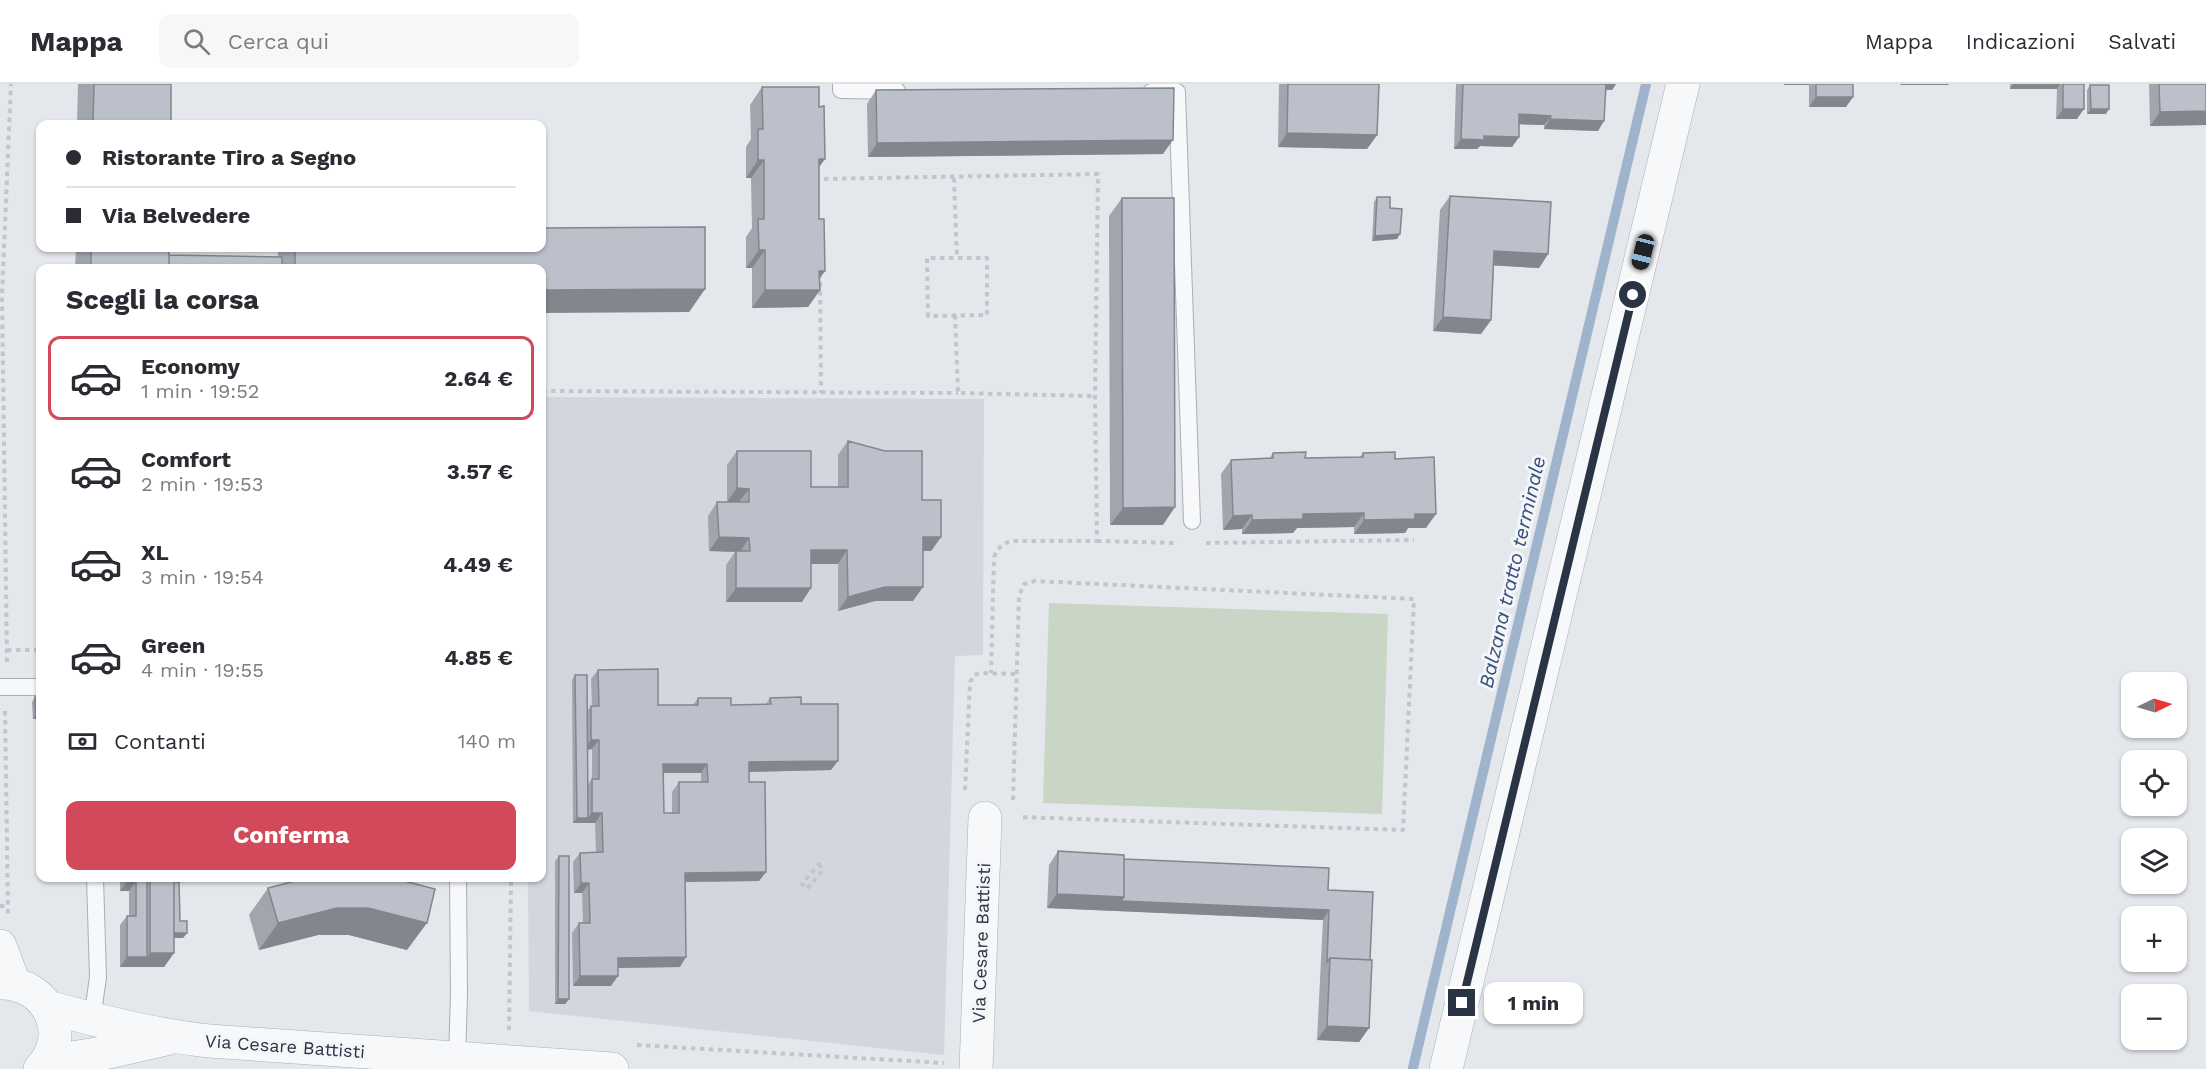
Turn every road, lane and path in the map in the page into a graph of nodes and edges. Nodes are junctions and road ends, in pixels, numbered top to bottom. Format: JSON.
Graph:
{"nodes":[{"id":1,"x":11,"y":84,"type":"edge"},
{"id":2,"x":841,"y":84,"type":"edge"},
{"id":3,"x":1683,"y":84,"type":"edge"},
{"id":4,"x":913,"y":91,"type":"edge"},
{"id":5,"x":1129,"y":92,"type":"edge"},
{"id":6,"x":954,"y":178,"type":"junction"},
{"id":7,"x":818,"y":191,"type":"edge"},
{"id":8,"x":957,"y":258,"type":"junction"},
{"id":9,"x":819,"y":262,"type":"edge"},
{"id":10,"x":955,"y":315,"type":"junction"},
{"id":11,"x":546,"y":391,"type":"edge"},
{"id":12,"x":821,"y":393,"type":"junction"},
{"id":13,"x":958,"y":393,"type":"junction"},
{"id":14,"x":1095,"y":396,"type":"junction"},
{"id":15,"x":1192,"y":521,"type":"dead end"},
{"id":16,"x":1414,"y":540,"type":"edge"},
{"id":17,"x":1097,"y":541,"type":"junction"},
{"id":18,"x":1180,"y":543,"type":"dead end"},
{"id":19,"x":1203,"y":543,"type":"dead end"},
{"id":20,"x":7,"y":650,"type":"junction"},
{"id":21,"x":36,"y":650,"type":"edge"},
{"id":22,"x":991,"y":673,"type":"dead end"},
{"id":23,"x":3,"y":687,"type":"edge"},
{"id":24,"x":36,"y":687,"type":"edge"},
{"id":25,"x":999,"y":817,"type":"junction"},
{"id":26,"x":95,"y":882,"type":"edge"},
{"id":27,"x":458,"y":882,"type":"edge"},
{"id":28,"x":511,"y":882,"type":"edge"},
{"id":29,"x":802,"y":884,"type":"joint"},
{"id":30,"x":0,"y":906,"type":"edge"},
{"id":31,"x":0,"y":946,"type":"edge"},
{"id":32,"x":7,"y":983,"type":"edge"},
{"id":33,"x":48,"y":1007,"type":"junction"},
{"id":34,"x":92,"y":1020,"type":"junction"},
{"id":35,"x":173,"y":1037,"type":"junction"},
{"id":36,"x":508,"y":1037,"type":"dead end"},
{"id":37,"x":457,"y":1058,"type":"junction"},
{"id":38,"x":43,"y":1065,"type":"edge"},
{"id":39,"x":612,"y":1069,"type":"edge"},
{"id":40,"x":976,"y":1069,"type":"edge"},
{"id":41,"x":1446,"y":1069,"type":"edge"}],
"edges":[{"from":1,"to":20,"type":"path"},
{"from":2,"to":4,"type":"lane"},
{"from":3,"to":41,"type":"street"},
{"from":5,"to":15,"type":"lane"},
{"from":6,"to":7,"type":"path"},
{"from":6,"to":8,"type":"path"},
{"from":6,"to":14,"type":"path"},
{"from":8,"to":10,"type":"path"},
{"from":8,"to":10,"type":"path"},
{"from":9,"to":12,"type":"path"},
{"from":10,"to":13,"type":"path"},
{"from":11,"to":12,"type":"path"},
{"from":12,"to":13,"type":"path"},
{"from":13,"to":14,"type":"path"},
{"from":14,"to":17,"type":"path"},
{"from":16,"to":19,"type":"path"},
{"from":17,"to":18,"type":"path"},
{"from":17,"to":22,"type":"path"},
{"from":20,"to":21,"type":"path"},
{"from":20,"to":23,"type":"path"},
{"from":23,"to":24,"type":"lane"},
{"from":23,"to":30,"type":"path"},
{"from":25,"to":25,"type":"path"},
{"from":25,"to":40,"type":"street","name":"Via Cesare Battisti"},
{"from":26,"to":34,"type":"lane"},
{"from":27,"to":37,"type":"lane"},
{"from":28,"to":36,"type":"path"},
{"from":29,"to":29,"type":"path"},
{"from":31,"to":32,"type":"street"},
{"from":32,"to":33,"type":"street","name":"Via Cesare Battisti"},
{"from":33,"to":34,"type":"street","name":"Via Cesare Battisti"},
{"from":33,"to":38,"type":"street","name":"Via Cesare Battisti"},
{"from":34,"to":35,"type":"street","name":"Via Cesare Battisti"},
{"from":35,"to":37,"type":"street","name":"Via Cesare Battisti"},
{"from":35,"to":38,"type":"street","name":"Via Cesare Battisti"},
{"from":37,"to":39,"type":"street","name":"Via Cesare Battisti"}]}
